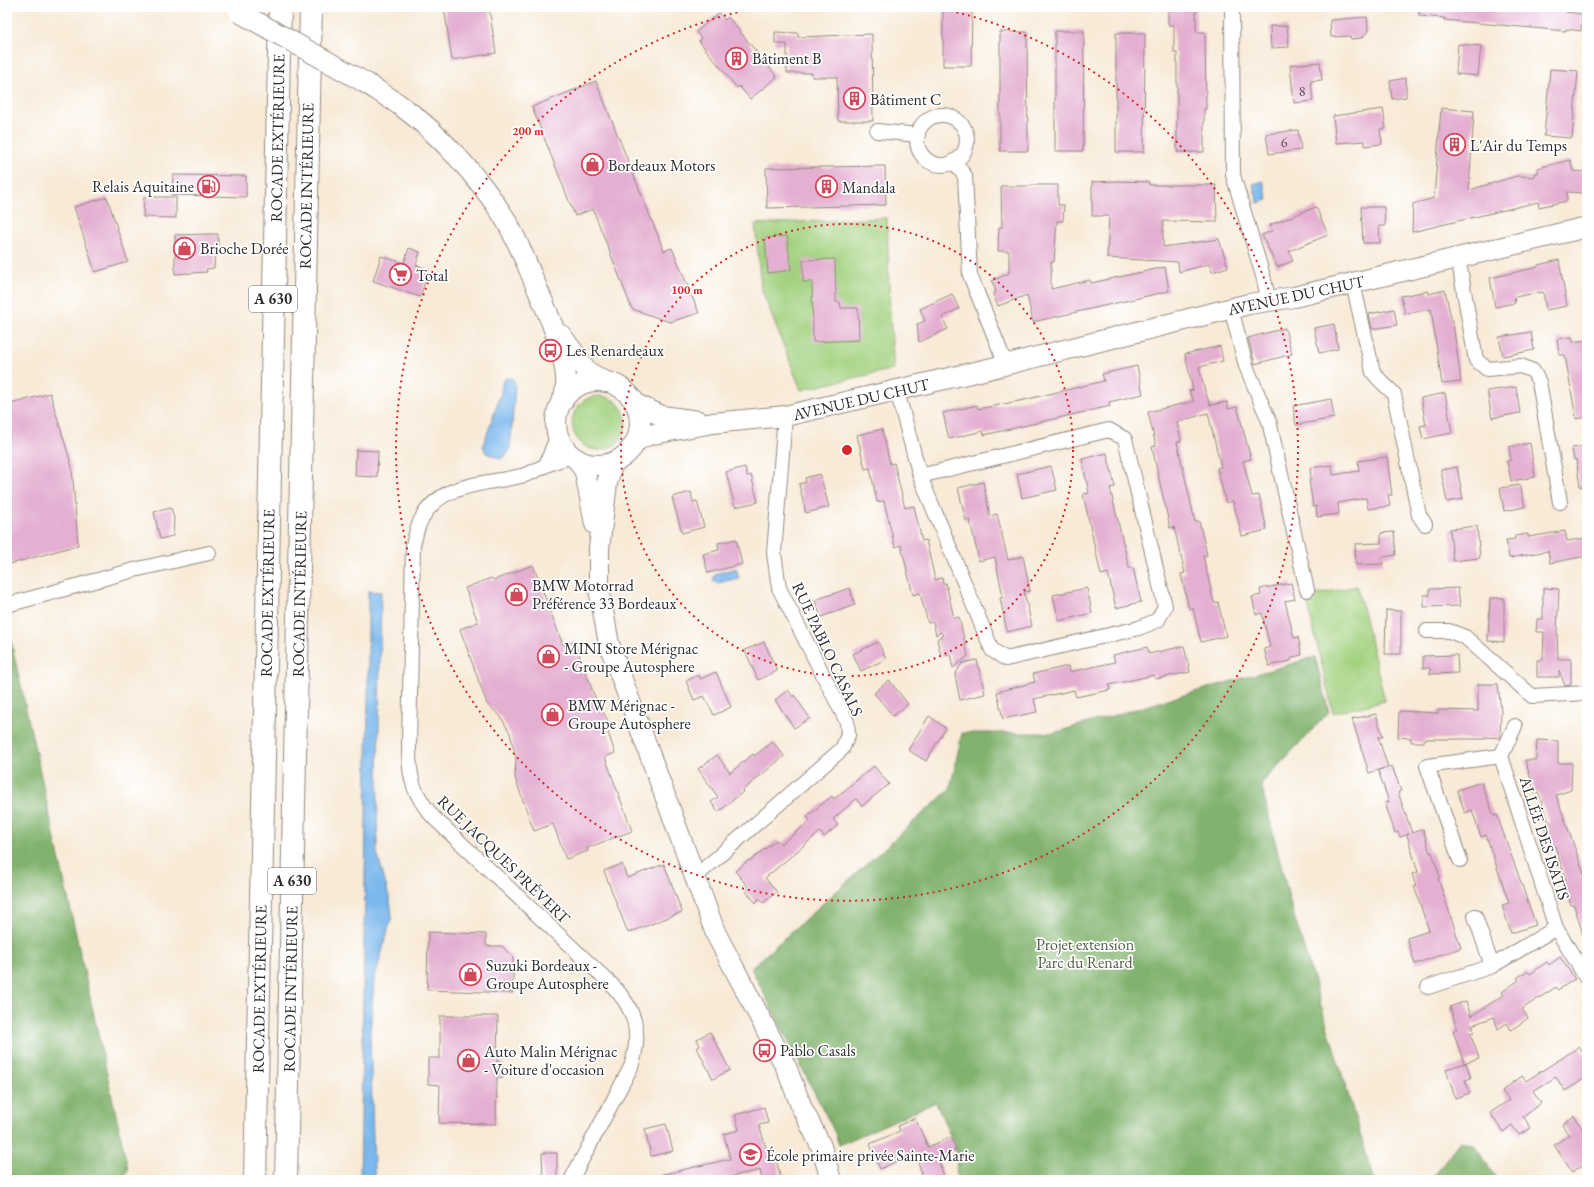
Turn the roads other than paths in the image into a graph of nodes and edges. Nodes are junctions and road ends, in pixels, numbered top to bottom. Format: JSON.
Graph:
{"nodes":[{"id":1,"x":280,"y":7,"type":"edge"},
{"id":2,"x":311,"y":7,"type":"edge"},
{"id":3,"x":1232,"y":7,"type":"edge"},
{"id":4,"x":234,"y":10,"type":"edge"},
{"id":5,"x":877,"y":131,"type":"dead end"},
{"id":6,"x":918,"y":135,"type":"junction"},
{"id":7,"x":954,"y":161,"type":"junction"},
{"id":8,"x":1587,"y":227,"type":"edge"},
{"id":9,"x":1458,"y":257,"type":"junction"},
{"id":10,"x":1353,"y":283,"type":"junction"},
{"id":11,"x":1269,"y":301,"type":"junction"},
{"id":12,"x":1231,"y":308,"type":"junction"},
{"id":13,"x":551,"y":320,"type":"junction"},
{"id":14,"x":1006,"y":365,"type":"junction"},
{"id":15,"x":606,"y":382,"type":"junction"},
{"id":16,"x":897,"y":391,"type":"junction"},
{"id":17,"x":563,"y":401,"type":"junction"},
{"id":18,"x":636,"y":404,"type":"junction"},
{"id":19,"x":785,"y":416,"type":"junction"},
{"id":20,"x":713,"y":423,"type":"junction"},
{"id":21,"x":558,"y":434,"type":"junction"},
{"id":22,"x":636,"y":441,"type":"junction"},
{"id":23,"x":575,"y":457,"type":"junction"},
{"id":24,"x":613,"y":462,"type":"junction"},
{"id":25,"x":546,"y":465,"type":"junction"},
{"id":26,"x":920,"y":476,"type":"junction"},
{"id":27,"x":1560,"y":502,"type":"dead end"},
{"id":28,"x":1425,"y":524,"type":"dead end"},
{"id":29,"x":599,"y":548,"type":"junction"},
{"id":30,"x":209,"y":553,"type":"dead end"},
{"id":31,"x":1307,"y":590,"type":"dead end"},
{"id":32,"x":7,"y":605,"type":"edge"},
{"id":33,"x":1427,"y":631,"type":"dead end"},
{"id":34,"x":1587,"y":693,"type":"edge"},
{"id":35,"x":1515,"y":726,"type":"dead end"},
{"id":36,"x":1501,"y":756,"type":"junction"},
{"id":37,"x":1460,"y":860,"type":"dead end"},
{"id":38,"x":695,"y":876,"type":"junction"},
{"id":39,"x":1475,"y":916,"type":"dead end"},
{"id":40,"x":1556,"y":928,"type":"junction"},
{"id":41,"x":1492,"y":966,"type":"junction"},
{"id":42,"x":1587,"y":979,"type":"edge"},
{"id":43,"x":1428,"y":988,"type":"dead end"},
{"id":44,"x":786,"y":1067,"type":"junction"},
{"id":45,"x":255,"y":1180,"type":"edge"},
{"id":46,"x":286,"y":1180,"type":"edge"},
{"id":47,"x":571,"y":1180,"type":"edge"},
{"id":48,"x":831,"y":1180,"type":"edge"},
{"id":49,"x":842,"y":1180,"type":"edge"}],
"edges":[{"from":1,"to":45,"type":"highway","name":"ROCADE EXTÉRIEURE","number":"A 630"},
{"from":2,"to":46,"type":"highway","name":"ROCADE INTÉRIEURE","number":"A 630"},
{"from":3,"to":11,"type":"street"},
{"from":4,"to":13,"type":"street","bridge":true},
{"from":5,"to":6,"type":"street"},
{"from":6,"to":7,"type":"street"},
{"from":6,"to":7,"type":"street"},
{"from":7,"to":14,"type":"street"},
{"from":8,"to":9,"type":"street","name":"AVENUE DU CHUT"},
{"from":9,"to":10,"type":"street","name":"AVENUE DU CHUT"},
{"from":9,"to":27,"type":"street"},
{"from":10,"to":11,"type":"street","name":"AVENUE DU CHUT"},
{"from":10,"to":28,"type":"street"},
{"from":11,"to":12,"type":"street","name":"AVENUE DU CHUT"},
{"from":12,"to":14,"type":"street","name":"AVENUE DU CHUT"},
{"from":12,"to":31,"type":"street"},
{"from":13,"to":15,"type":"street"},
{"from":13,"to":17,"type":"street"},
{"from":14,"to":16,"type":"street","name":"AVENUE DU CHUT"},
{"from":15,"to":17,"type":"street"},
{"from":15,"to":18,"type":"street"},
{"from":16,"to":19,"type":"street","name":"AVENUE DU CHUT"},
{"from":16,"to":26,"type":"street"},
{"from":17,"to":21,"type":"street"},
{"from":18,"to":20,"type":"street","name":"AVENUE DU CHUT"},
{"from":18,"to":22,"type":"street"},
{"from":19,"to":20,"type":"street","name":"AVENUE DU CHUT"},
{"from":19,"to":38,"type":"street","name":"RUE PABLO CASALS"},
{"from":20,"to":22,"type":"street","name":"AVENUE DU CHUT"},
{"from":21,"to":23,"type":"street"},
{"from":21,"to":25,"type":"street"},
{"from":22,"to":24,"type":"street"},
{"from":23,"to":24,"type":"street"},
{"from":23,"to":25,"type":"street","name":"RUE JACQUES PRÉVERT"},
{"from":23,"to":29,"type":"street"},
{"from":24,"to":29,"type":"street"},
{"from":25,"to":47,"type":"street","name":"RUE JACQUES PRÉVERT"},
{"from":26,"to":26,"type":"street"},
{"from":29,"to":38,"type":"street"},
{"from":30,"to":32,"type":"street"},
{"from":33,"to":34,"type":"street"},
{"from":35,"to":36,"type":"street"},
{"from":36,"to":37,"type":"street"},
{"from":36,"to":40,"type":"street","name":"ALLÉE DES ISATIS"},
{"from":38,"to":44,"type":"street"},
{"from":39,"to":41,"type":"street"},
{"from":40,"to":41,"type":"street"},
{"from":40,"to":42,"type":"street","name":"ALLÉE DES ISATIS"},
{"from":41,"to":43,"type":"street"},
{"from":44,"to":48,"type":"street"},
{"from":44,"to":49,"type":"street"}]}
